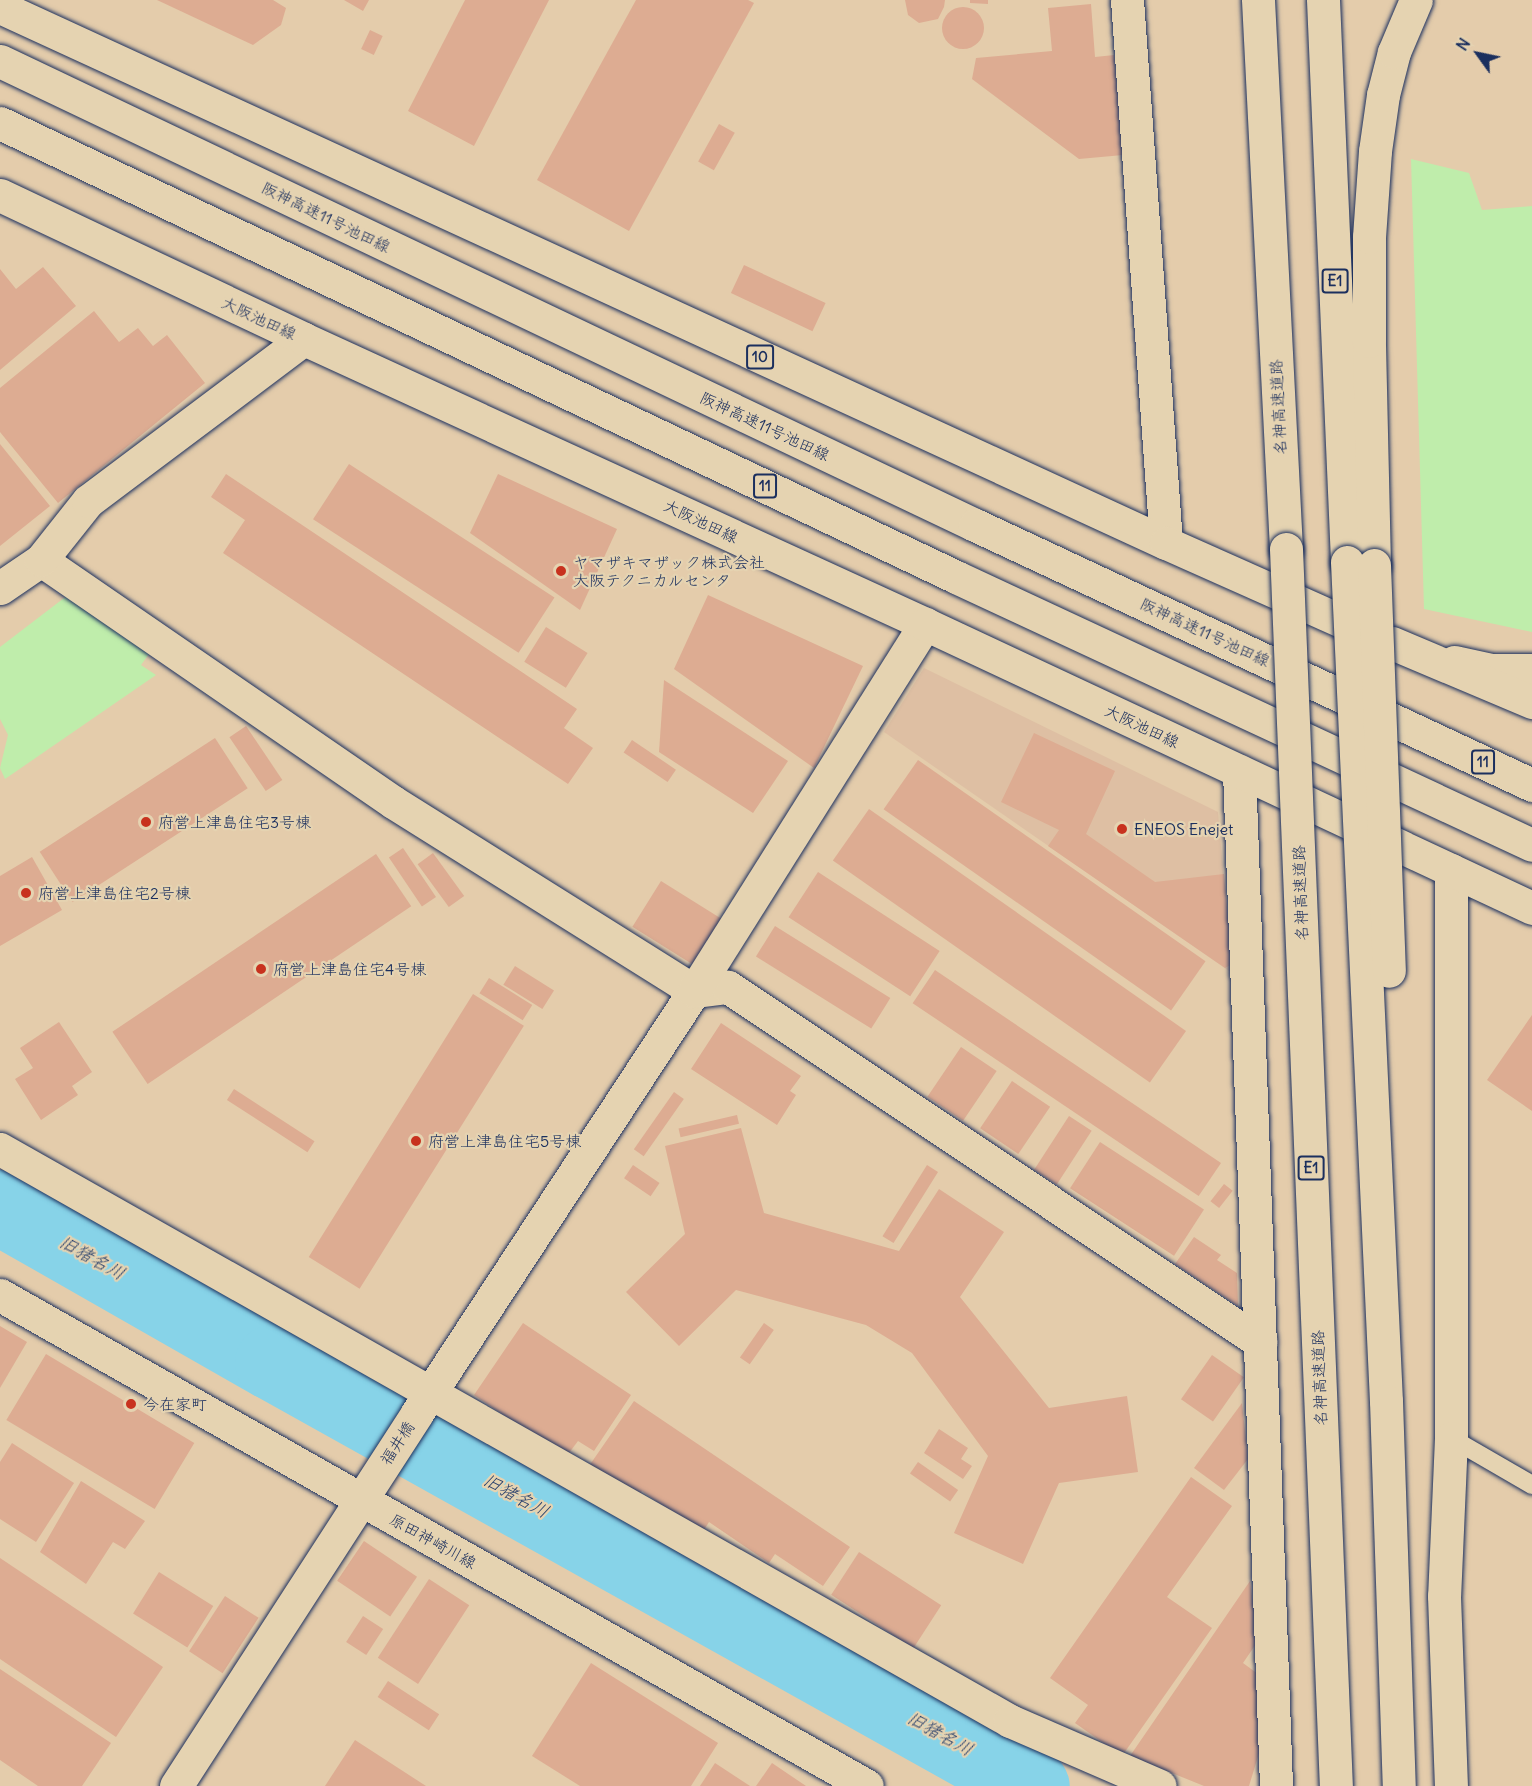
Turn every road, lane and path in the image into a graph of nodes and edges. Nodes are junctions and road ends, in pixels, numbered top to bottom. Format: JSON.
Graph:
{"nodes":[{"id":1,"x":1127,"y":0,"type":"edge"},
{"id":2,"x":1250,"y":0,"type":"edge"},
{"id":3,"x":1258,"y":0,"type":"edge"},
{"id":4,"x":1323,"y":0,"type":"edge"},
{"id":5,"x":1416,"y":0,"type":"edge"},
{"id":6,"x":0,"y":7,"type":"edge"},
{"id":7,"x":0,"y":61,"type":"edge"},
{"id":8,"x":0,"y":123,"type":"edge"},
{"id":9,"x":1267,"y":184,"type":"junction"},
{"id":10,"x":0,"y":195,"type":"edge"},
{"id":11,"x":304,"y":339,"type":"junction"},
{"id":12,"x":1166,"y":543,"type":"junction"},
{"id":13,"x":41,"y":560,"type":"junction"},
{"id":14,"x":1360,"y":564,"type":"junction"},
{"id":15,"x":0,"y":588,"type":"edge"},
{"id":16,"x":925,"y":624,"type":"junction"},
{"id":17,"x":1392,"y":643,"type":"junction"},
{"id":18,"x":1532,"y":670,"type":"edge"},
{"id":19,"x":1532,"y":702,"type":"edge"},
{"id":20,"x":1433,"y":739,"type":"junction"},
{"id":21,"x":1239,"y":771,"type":"junction"},
{"id":22,"x":1532,"y":773,"type":"edge"},
{"id":23,"x":1532,"y":785,"type":"edge"},
{"id":24,"x":1532,"y":845,"type":"edge"},
{"id":25,"x":1451,"y":870,"type":"junction"},
{"id":26,"x":1532,"y":909,"type":"edge"},
{"id":27,"x":694,"y":991,"type":"junction"},
{"id":28,"x":0,"y":1149,"type":"edge"},
{"id":29,"x":0,"y":1295,"type":"edge"},
{"id":30,"x":1260,"y":1342,"type":"junction"},
{"id":31,"x":423,"y":1404,"type":"junction"},
{"id":32,"x":1451,"y":1438,"type":"junction"},
{"id":33,"x":1532,"y":1485,"type":"edge"},
{"id":34,"x":368,"y":1487,"type":"junction"},
{"id":35,"x":176,"y":1786,"type":"edge"},
{"id":36,"x":867,"y":1786,"type":"edge"},
{"id":37,"x":1160,"y":1786,"type":"edge"},
{"id":38,"x":1276,"y":1786,"type":"edge"},
{"id":39,"x":1336,"y":1786,"type":"edge"},
{"id":40,"x":1399,"y":1786,"type":"edge"},
{"id":41,"x":1451,"y":1786,"type":"edge"}],
"edges":[{"from":1,"to":12,"type":"main road"},
{"from":2,"to":9,"type":"main road"},
{"from":3,"to":9,"type":"main road","name":"名神高速道路","number":"E1"},
{"from":4,"to":14,"type":"main road","number":"E1"},
{"from":5,"to":14,"type":"main road"},
{"from":6,"to":12,"type":"main road","number":"10"},
{"from":7,"to":20,"type":"main road","name":"阪神高速11号池田線","number":"11"},
{"from":8,"to":24,"type":"main road","number":"11"},
{"from":9,"to":39,"type":"main road","name":"名神高速道路","number":"E1","bridge":true},
{"from":10,"to":11,"type":"main road","name":"大阪池田線"},
{"from":11,"to":13,"type":"main road"},
{"from":11,"to":16,"type":"main road","name":"大阪池田線"},
{"from":12,"to":17,"type":"main road","number":"10"},
{"from":13,"to":15,"type":"main road"},
{"from":13,"to":27,"type":"main road"},
{"from":14,"to":40,"type":"main road","number":"E1","bridge":true},
{"from":16,"to":21,"type":"main road","name":"大阪池田線"},
{"from":16,"to":27,"type":"main road","name":"福井橋"},
{"from":17,"to":18,"type":"main road","number":"10"},
{"from":17,"to":19,"type":"main road"},
{"from":20,"to":22,"type":"main road"},
{"from":20,"to":23,"type":"main road","name":"阪神高速11号池田線","number":"11"},
{"from":21,"to":25,"type":"main road","name":"大阪池田線"},
{"from":21,"to":30,"type":"main road"},
{"from":25,"to":26,"type":"main road","name":"大阪池田線"},
{"from":25,"to":32,"type":"main road"},
{"from":27,"to":30,"type":"main road"},
{"from":27,"to":31,"type":"main road","name":"福井橋"},
{"from":28,"to":31,"type":"main road"},
{"from":29,"to":34,"type":"main road","name":"原田神崎川線"},
{"from":30,"to":38,"type":"main road"},
{"from":31,"to":34,"type":"main road","name":"福井橋"},
{"from":31,"to":37,"type":"main road"},
{"from":32,"to":33,"type":"lane"},
{"from":32,"to":41,"type":"main road"},
{"from":34,"to":35,"type":"main road","name":"福井橋"},
{"from":34,"to":36,"type":"main road","name":"原田神崎川線"}]}
